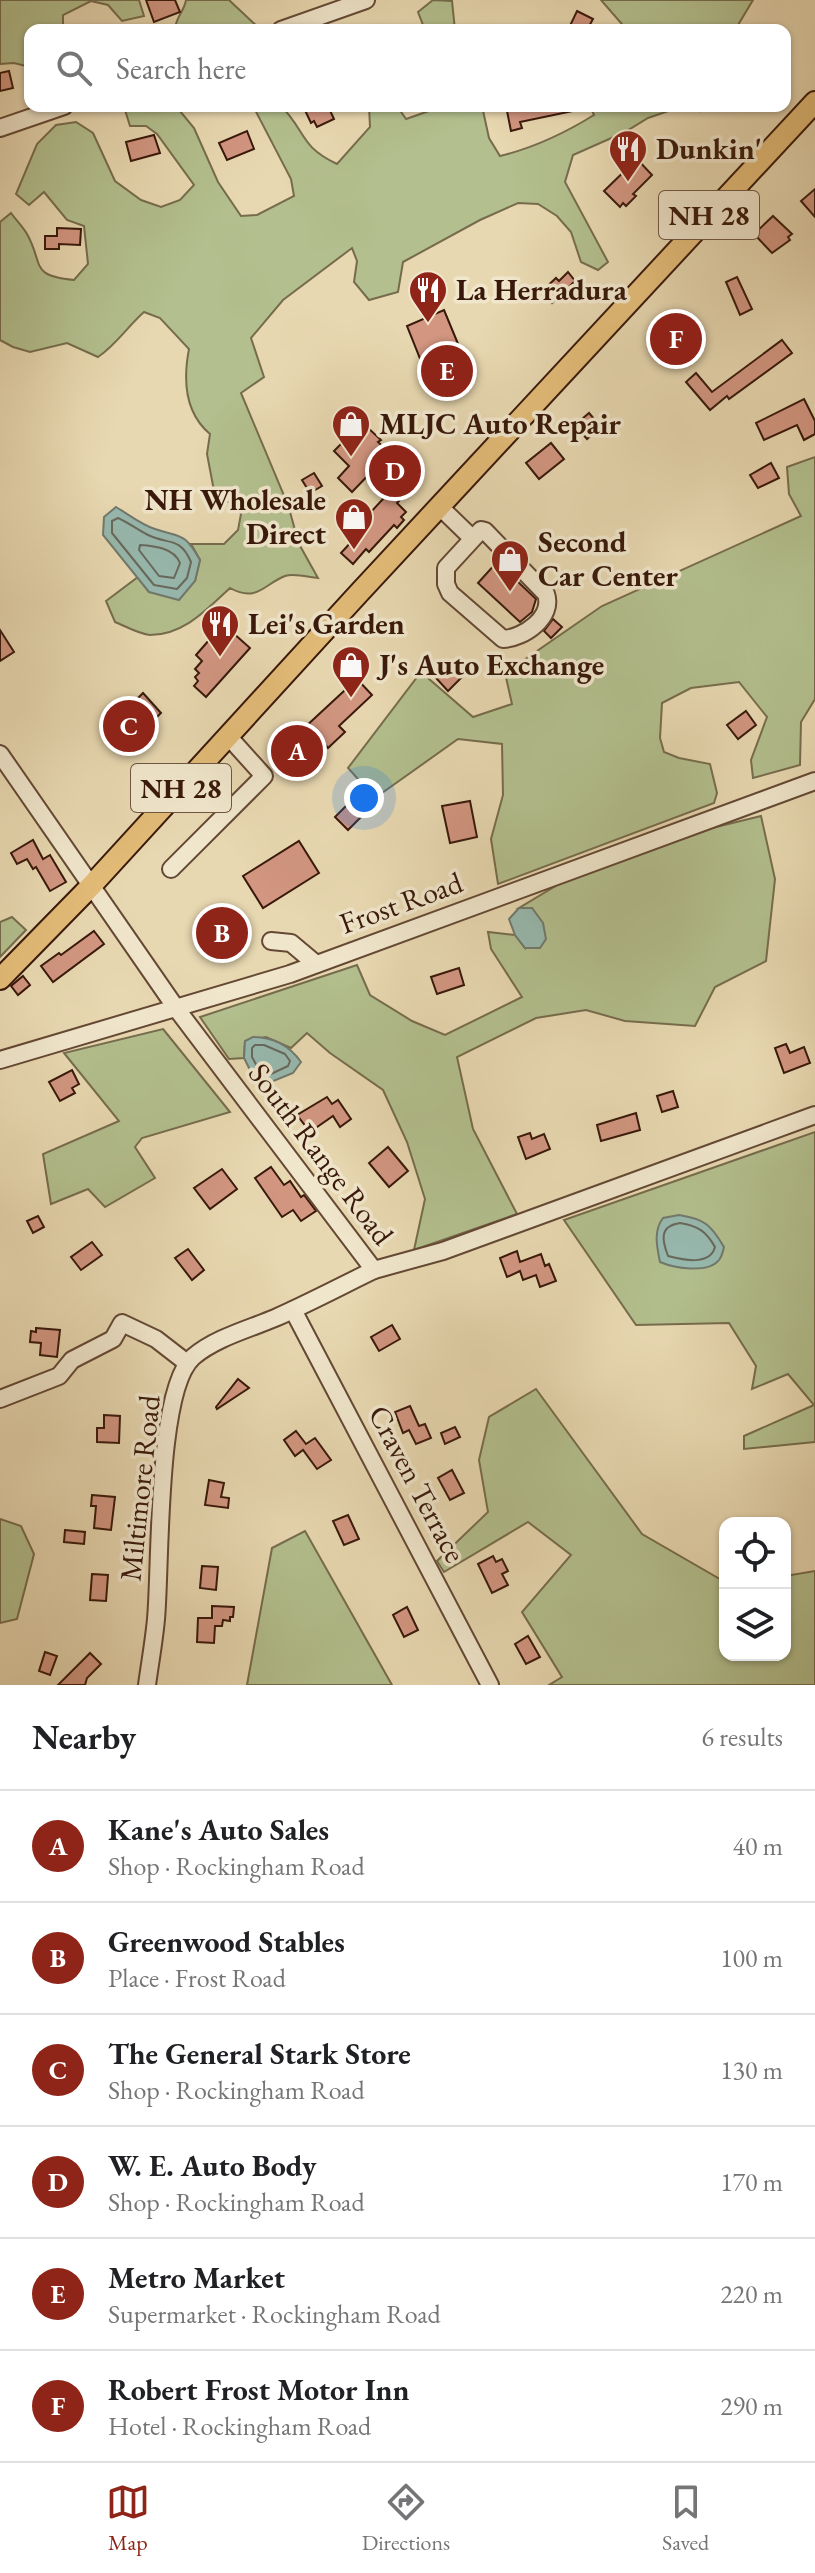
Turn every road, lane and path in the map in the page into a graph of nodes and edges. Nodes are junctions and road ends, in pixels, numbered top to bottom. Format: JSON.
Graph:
{"nodes":[{"id":1,"x":366,"y":0,"type":"edge"},
{"id":2,"x":298,"y":24,"type":"edge"},
{"id":3,"x":815,"y":102,"type":"edge"},
{"id":4,"x":47,"y":112,"type":"edge"},
{"id":5,"x":0,"y":128,"type":"edge"},
{"id":6,"x":439,"y":506,"type":"junction"},
{"id":7,"x":472,"y":538,"type":"junction"},
{"id":8,"x":228,"y":736,"type":"junction"},
{"id":9,"x":0,"y":754,"type":"edge"},
{"id":10,"x":815,"y":781,"type":"edge"},
{"id":11,"x":171,"y":869,"type":"dead end"},
{"id":12,"x":91,"y":886,"type":"junction"},
{"id":13,"x":271,"y":941,"type":"dead end"},
{"id":14,"x":316,"y":964,"type":"junction"},
{"id":15,"x":0,"y":979,"type":"edge"},
{"id":16,"x":176,"y":1008,"type":"junction"},
{"id":17,"x":0,"y":1060,"type":"edge"},
{"id":18,"x":815,"y":1115,"type":"edge"},
{"id":19,"x":374,"y":1270,"type":"junction"},
{"id":20,"x":293,"y":1310,"type":"junction"},
{"id":21,"x":187,"y":1363,"type":"junction"},
{"id":22,"x":0,"y":1399,"type":"edge"},
{"id":23,"x":147,"y":1685,"type":"edge"},
{"id":24,"x":490,"y":1685,"type":"edge"}],
"edges":[{"from":1,"to":2,"type":"street"},
{"from":3,"to":6,"type":"main road","number":"NH 28"},
{"from":4,"to":5,"type":"street"},
{"from":6,"to":7,"type":"street"},
{"from":6,"to":8,"type":"main road","number":"NH 28"},
{"from":7,"to":7,"type":"street"},
{"from":8,"to":11,"type":"street"},
{"from":8,"to":12,"type":"main road","number":"NH 28"},
{"from":9,"to":12,"type":"street","name":"South Range Road"},
{"from":10,"to":14,"type":"street","name":"Frost Road"},
{"from":12,"to":15,"type":"main road","number":"NH 28"},
{"from":12,"to":16,"type":"street","name":"South Range Road"},
{"from":13,"to":14,"type":"street"},
{"from":14,"to":16,"type":"street","name":"Frost Road"},
{"from":16,"to":17,"type":"street","name":"Frost Road"},
{"from":16,"to":19,"type":"street","name":"South Range Road"},
{"from":18,"to":19,"type":"street","name":"South Range Road"},
{"from":19,"to":20,"type":"street","name":"Miltimore Road"},
{"from":20,"to":21,"type":"street","name":"Miltimore Road"},
{"from":20,"to":24,"type":"street","name":"Craven Terrace"},
{"from":21,"to":22,"type":"street"},
{"from":21,"to":23,"type":"street","name":"Miltimore Road"}]}
